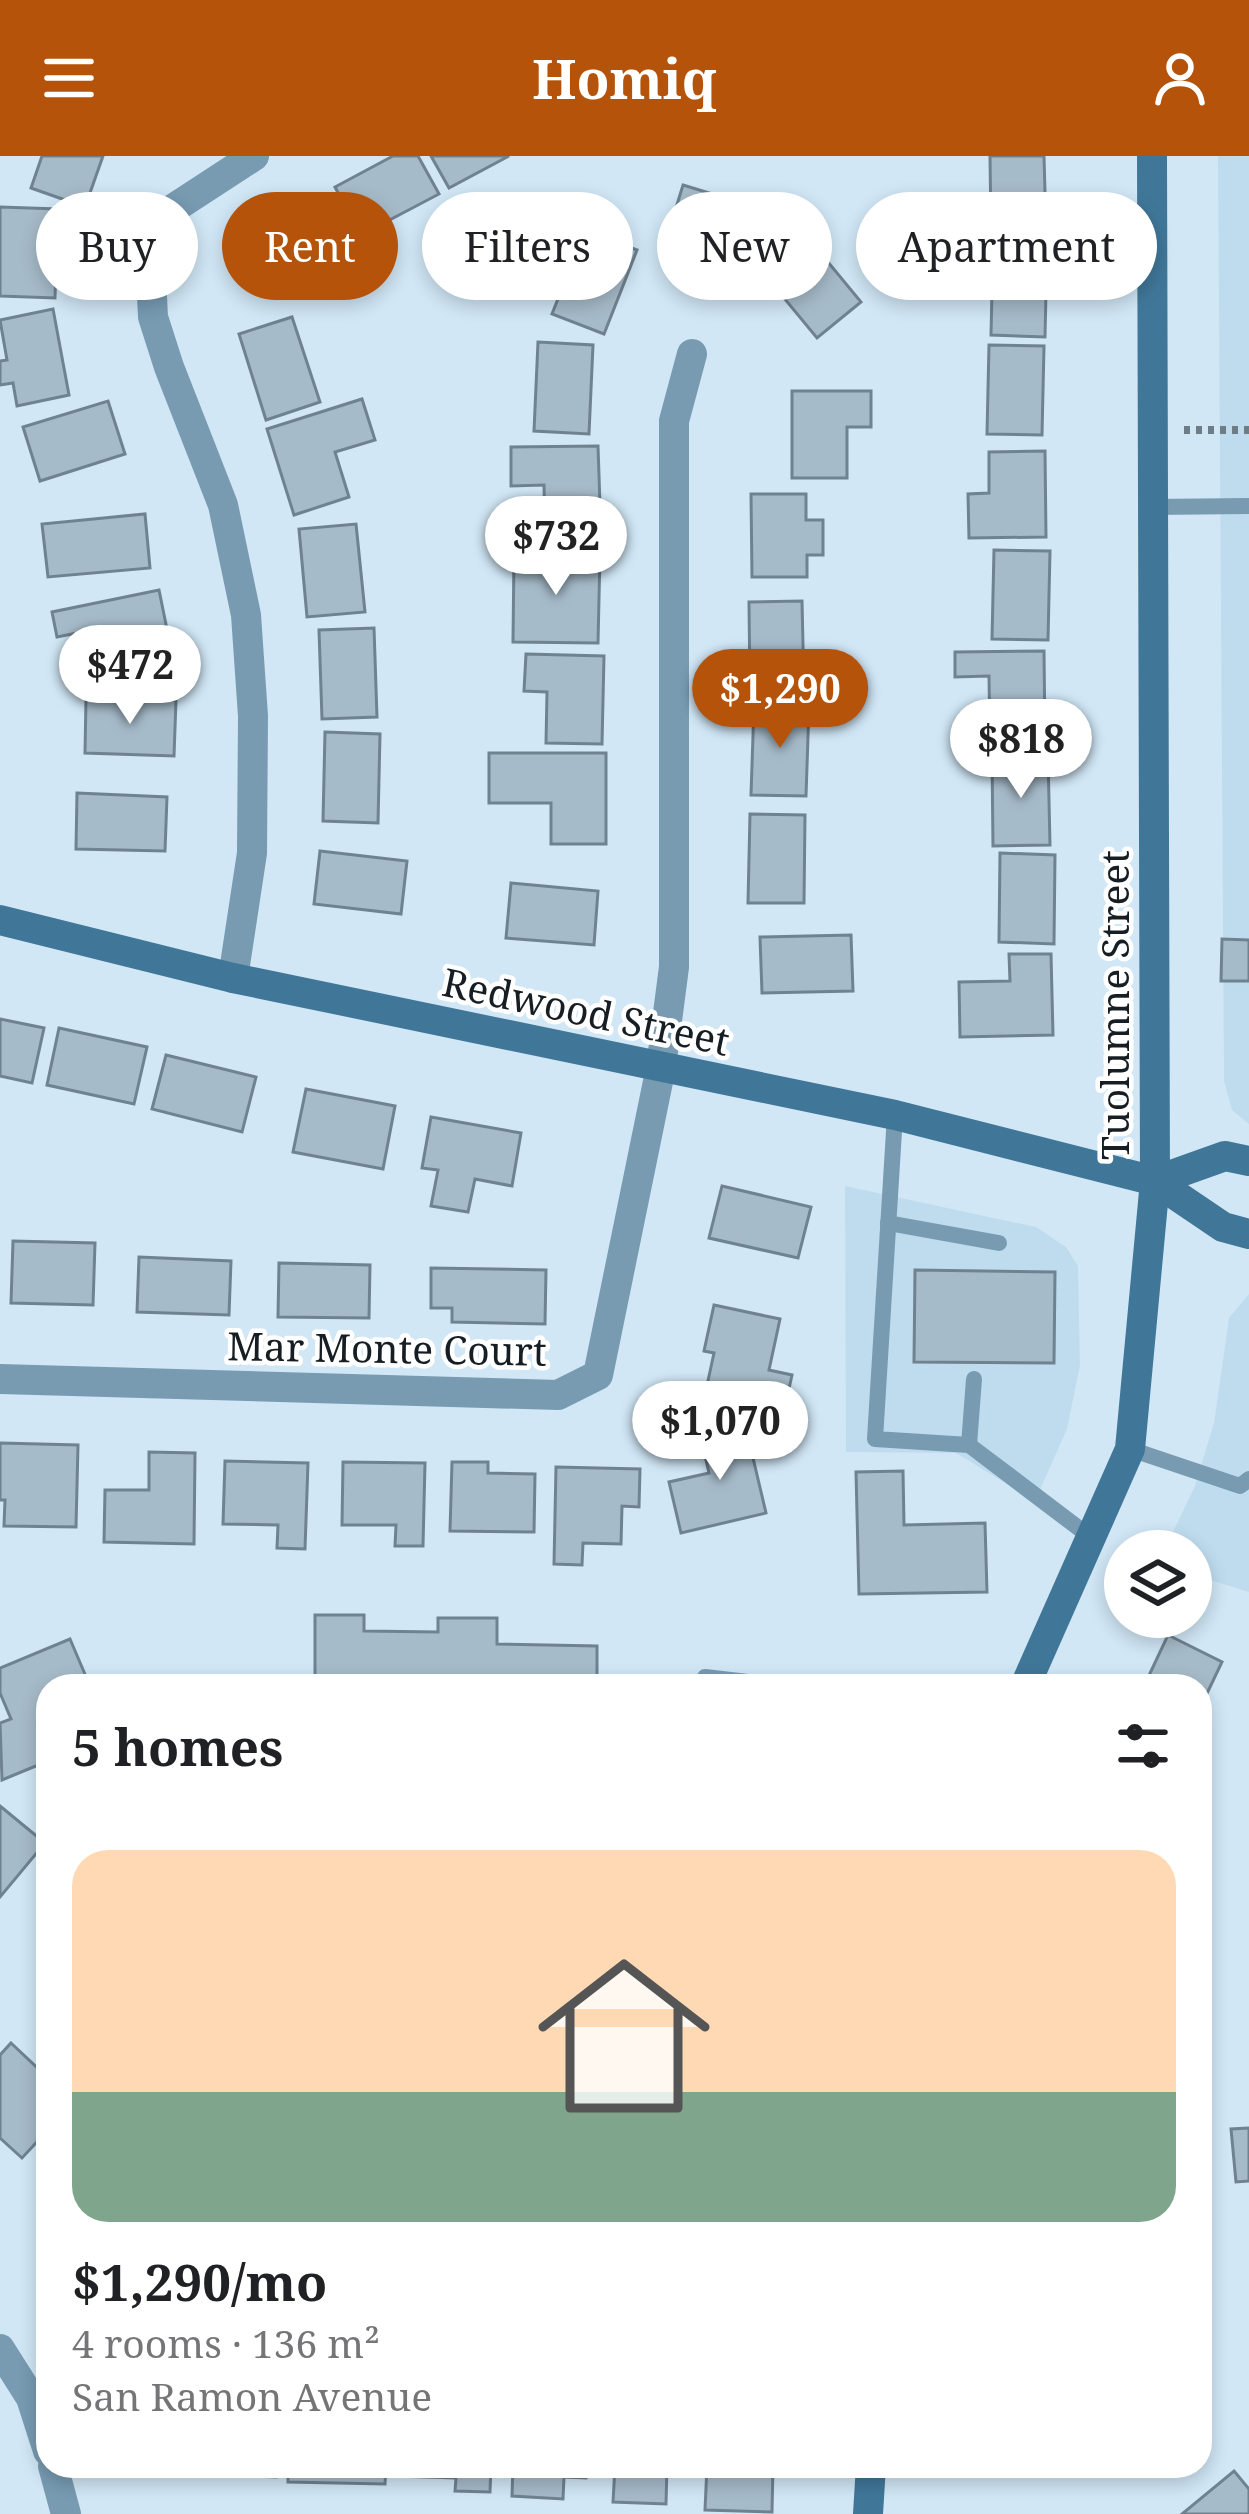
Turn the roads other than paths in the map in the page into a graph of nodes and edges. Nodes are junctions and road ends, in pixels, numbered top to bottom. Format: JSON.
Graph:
{"nodes":[{"id":1,"x":254,"y":156,"type":"edge"},
{"id":2,"x":1153,"y":156,"type":"edge"},
{"id":3,"x":692,"y":354,"type":"dead end"},
{"id":4,"x":1249,"y":506,"type":"edge"},
{"id":5,"x":1152,"y":507,"type":"junction"},
{"id":6,"x":0,"y":920,"type":"edge"},
{"id":7,"x":232,"y":978,"type":"junction"},
{"id":8,"x":661,"y":1067,"type":"junction"},
{"id":9,"x":895,"y":1115,"type":"junction"},
{"id":10,"x":1249,"y":1161,"type":"edge"},
{"id":11,"x":1155,"y":1180,"type":"junction"},
{"id":12,"x":888,"y":1223,"type":"junction"},
{"id":13,"x":1249,"y":1234,"type":"edge"},
{"id":14,"x":999,"y":1243,"type":"dead end"},
{"id":15,"x":0,"y":1379,"type":"edge"},
{"id":16,"x":974,"y":1379,"type":"dead end"},
{"id":17,"x":969,"y":1445,"type":"junction"},
{"id":18,"x":1130,"y":1449,"type":"junction"},
{"id":19,"x":1249,"y":1479,"type":"edge"},
{"id":20,"x":1089,"y":1536,"type":"junction"},
{"id":21,"x":1030,"y":1674,"type":"edge"},
{"id":22,"x":0,"y":2349,"type":"edge"},
{"id":23,"x":36,"y":2414,"type":"edge"},
{"id":24,"x":56,"y":2478,"type":"edge"},
{"id":25,"x":870,"y":2478,"type":"edge"},
{"id":26,"x":66,"y":2514,"type":"edge"},
{"id":27,"x":868,"y":2514,"type":"edge"}],
"edges":[{"from":1,"to":7,"type":"street"},
{"from":2,"to":5,"type":"main road","name":"Tuolumne Street"},
{"from":3,"to":8,"type":"street"},
{"from":4,"to":5,"type":"lane"},
{"from":5,"to":11,"type":"main road","name":"Tuolumne Street"},
{"from":6,"to":7,"type":"main road","name":"Redwood Street"},
{"from":7,"to":8,"type":"main road","name":"Redwood Street"},
{"from":8,"to":9,"type":"main road","name":"Redwood Street"},
{"from":8,"to":15,"type":"street","name":"Mar Monte Court"},
{"from":9,"to":11,"type":"main road","name":"Redwood Street"},
{"from":9,"to":12,"type":"lane"},
{"from":10,"to":11,"type":"main road"},
{"from":11,"to":13,"type":"main road","name":"Redwood Street"},
{"from":11,"to":18,"type":"main road","name":"Tuolumne Street"},
{"from":12,"to":14,"type":"lane"},
{"from":12,"to":17,"type":"lane"},
{"from":16,"to":17,"type":"lane"},
{"from":17,"to":20,"type":"lane"},
{"from":18,"to":19,"type":"lane"},
{"from":18,"to":20,"type":"main road","name":"Tuolumne Street"},
{"from":20,"to":21,"type":"main road","name":"Tuolumne Street"},
{"from":22,"to":23,"type":"street"},
{"from":24,"to":26,"type":"street"},
{"from":25,"to":27,"type":"main road"}]}
